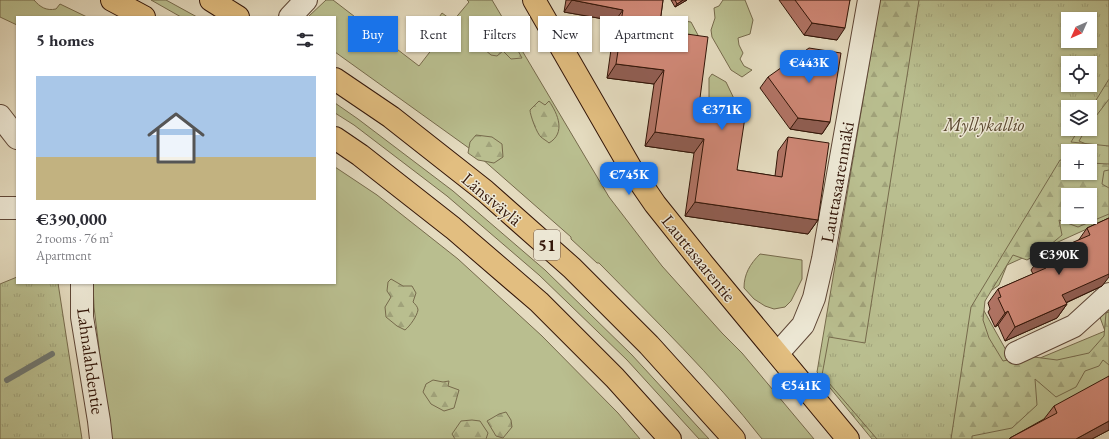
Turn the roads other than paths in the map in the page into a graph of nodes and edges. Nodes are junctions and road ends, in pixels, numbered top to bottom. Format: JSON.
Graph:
{"nodes":[{"id":1,"x":112,"y":0,"type":"edge"},
{"id":2,"x":211,"y":0,"type":"edge"},
{"id":3,"x":306,"y":0,"type":"edge"},
{"id":4,"x":534,"y":0,"type":"edge"},
{"id":5,"x":869,"y":0,"type":"edge"},
{"id":6,"x":142,"y":16,"type":"edge"},
{"id":7,"x":236,"y":16,"type":"edge"},
{"id":8,"x":291,"y":16,"type":"edge"},
{"id":9,"x":336,"y":80,"type":"edge"},
{"id":10,"x":0,"y":116,"type":"edge"},
{"id":11,"x":16,"y":137,"type":"edge"},
{"id":12,"x":336,"y":139,"type":"edge"},
{"id":13,"x":0,"y":208,"type":"edge"},
{"id":14,"x":16,"y":208,"type":"edge"},
{"id":15,"x":82,"y":284,"type":"edge"},
{"id":16,"x":1109,"y":294,"type":"edge"},
{"id":17,"x":778,"y":353,"type":"junction"},
{"id":18,"x":1016,"y":353,"type":"dead end"},
{"id":19,"x":101,"y":439,"type":"edge"},
{"id":20,"x":670,"y":439,"type":"edge"},
{"id":21,"x":734,"y":439,"type":"edge"},
{"id":22,"x":848,"y":439,"type":"edge"}],
"edges":[{"from":1,"to":6,"type":"main road"},
{"from":2,"to":7,"type":"main road"},
{"from":3,"to":8,"type":"street"},
{"from":4,"to":17,"type":"main road","name":"Lauttasaarentie"},
{"from":5,"to":17,"type":"street","name":"Lauttasaarenmäki"},
{"from":9,"to":21,"type":"main road","name":"Länsiväylä","number":"51"},
{"from":10,"to":11,"type":"street"},
{"from":12,"to":20,"type":"main road"},
{"from":13,"to":14,"type":"street"},
{"from":15,"to":19,"type":"street","name":"Lahnalahdentie"},
{"from":16,"to":18,"type":"street"},
{"from":17,"to":22,"type":"main road","name":"Lauttasaarentie"}]}
